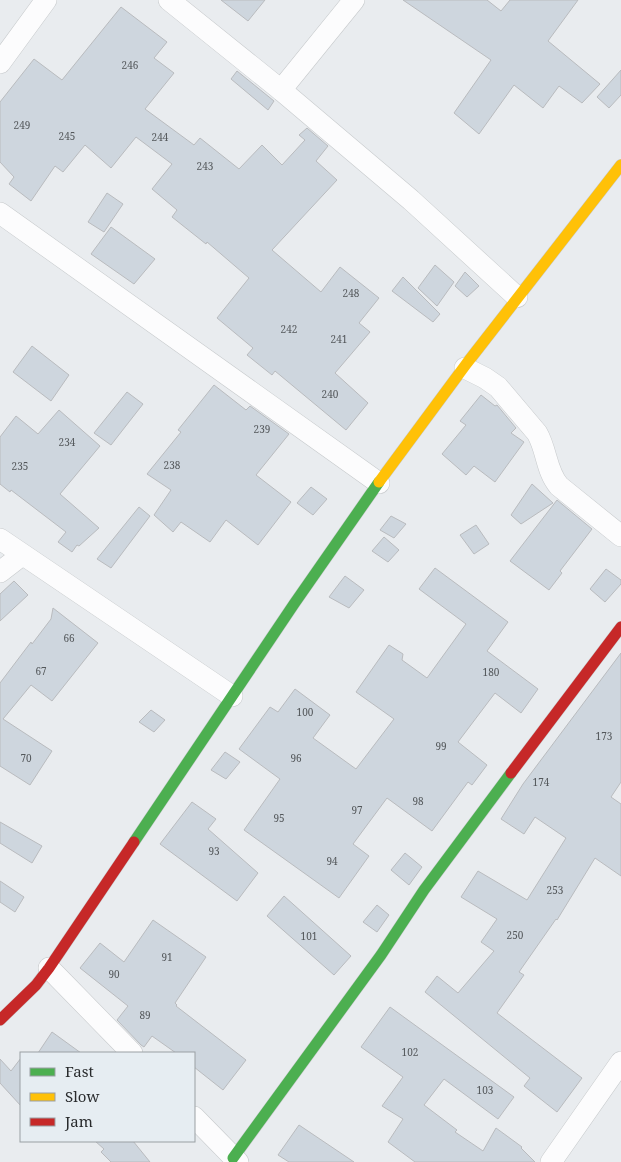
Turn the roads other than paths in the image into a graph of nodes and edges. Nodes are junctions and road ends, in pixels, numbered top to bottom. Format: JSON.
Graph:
{"nodes":[{"id":1,"x":46,"y":0,"type":"edge"},
{"id":2,"x":169,"y":0,"type":"edge"},
{"id":3,"x":354,"y":0,"type":"edge"},
{"id":4,"x":0,"y":62,"type":"edge"},
{"id":5,"x":281,"y":90,"type":"junction"},
{"id":6,"x":621,"y":165,"type":"edge"},
{"id":7,"x":0,"y":213,"type":"edge"},
{"id":8,"x":517,"y":297,"type":"junction"},
{"id":9,"x":465,"y":368,"type":"junction"},
{"id":10,"x":379,"y":483,"type":"junction"},
{"id":11,"x":621,"y":536,"type":"edge"},
{"id":12,"x":0,"y":539,"type":"edge"},
{"id":13,"x":22,"y":555,"type":"junction"},
{"id":14,"x":0,"y":572,"type":"edge"},
{"id":15,"x":621,"y":627,"type":"edge"},
{"id":16,"x":232,"y":696,"type":"junction"},
{"id":17,"x":49,"y":968,"type":"junction"},
{"id":18,"x":0,"y":1020,"type":"edge"},
{"id":19,"x":131,"y":1052,"type":"edge"},
{"id":20,"x":621,"y":1062,"type":"edge"},
{"id":21,"x":195,"y":1118,"type":"edge"},
{"id":22,"x":236,"y":1160,"type":"edge"},
{"id":23,"x":551,"y":1162,"type":"edge"}],
"edges":[{"from":1,"to":4,"type":"street"},
{"from":2,"to":5,"type":"street"},
{"from":3,"to":5,"type":"street"},
{"from":5,"to":8,"type":"street"},
{"from":6,"to":8,"type":"street"},
{"from":7,"to":10,"type":"street"},
{"from":8,"to":9,"type":"street"},
{"from":9,"to":10,"type":"street"},
{"from":9,"to":11,"type":"street"},
{"from":10,"to":16,"type":"street"},
{"from":12,"to":13,"type":"street"},
{"from":13,"to":14,"type":"street"},
{"from":13,"to":16,"type":"street"},
{"from":15,"to":22,"type":"street"},
{"from":16,"to":17,"type":"street"},
{"from":17,"to":18,"type":"street"},
{"from":17,"to":19,"type":"street"},
{"from":20,"to":23,"type":"street"},
{"from":21,"to":22,"type":"street"}]}
